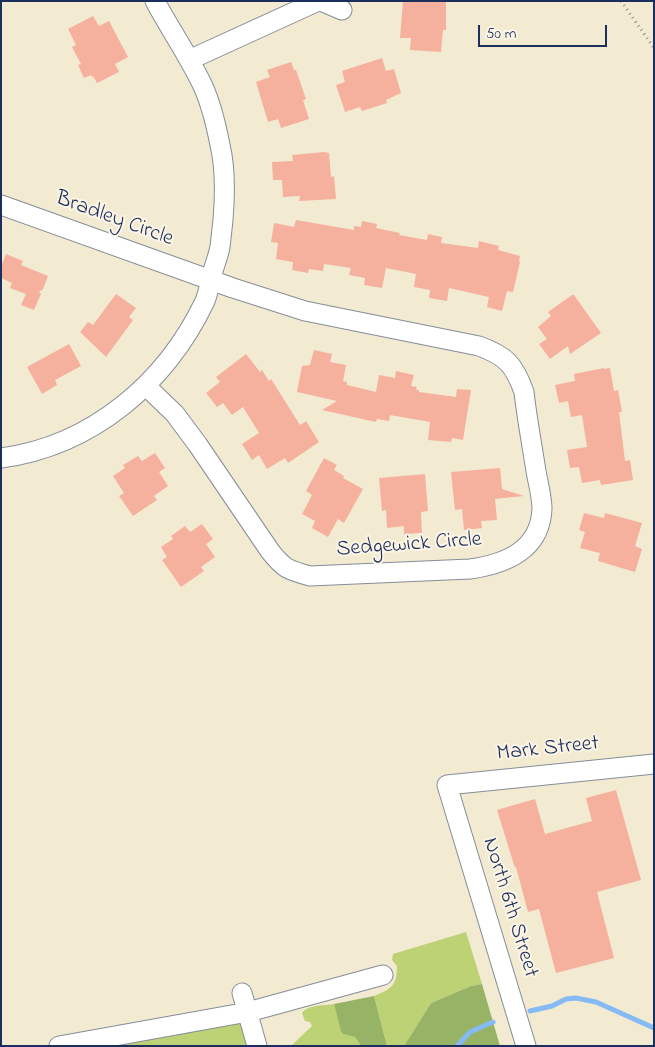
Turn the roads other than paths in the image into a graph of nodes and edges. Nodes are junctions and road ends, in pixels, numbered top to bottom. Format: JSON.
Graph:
{"nodes":[{"id":1,"x":156,"y":1,"type":"edge"},
{"id":2,"x":319,"y":1,"type":"edge"},
{"id":3,"x":342,"y":10,"type":"dead end"},
{"id":4,"x":189,"y":60,"type":"junction"},
{"id":5,"x":1,"y":205,"type":"edge"},
{"id":6,"x":210,"y":280,"type":"junction"},
{"id":7,"x":146,"y":386,"type":"junction"},
{"id":8,"x":1,"y":458,"type":"edge"},
{"id":9,"x":654,"y":764,"type":"edge"},
{"id":10,"x":447,"y":785,"type":"joint"},
{"id":11,"x":383,"y":975,"type":"dead end"},
{"id":12,"x":242,"y":993,"type":"dead end"},
{"id":13,"x":248,"y":1012,"type":"junction"},
{"id":14,"x":58,"y":1046,"type":"edge"},
{"id":15,"x":258,"y":1046,"type":"edge"},
{"id":16,"x":526,"y":1046,"type":"edge"}],
"edges":[{"from":1,"to":4,"type":"street"},
{"from":2,"to":3,"type":"street"},
{"from":2,"to":4,"type":"street"},
{"from":4,"to":6,"type":"street"},
{"from":5,"to":6,"type":"street","name":"Bradley Circle"},
{"from":6,"to":7,"type":"street"},
{"from":6,"to":7,"type":"street","name":"Sedgewick Circle"},
{"from":7,"to":8,"type":"street"},
{"from":9,"to":10,"type":"street","name":"Mark Street"},
{"from":10,"to":16,"type":"street","name":"North 6th Street"},
{"from":11,"to":13,"type":"street"},
{"from":12,"to":13,"type":"street"},
{"from":13,"to":14,"type":"street"},
{"from":13,"to":15,"type":"street"}]}
